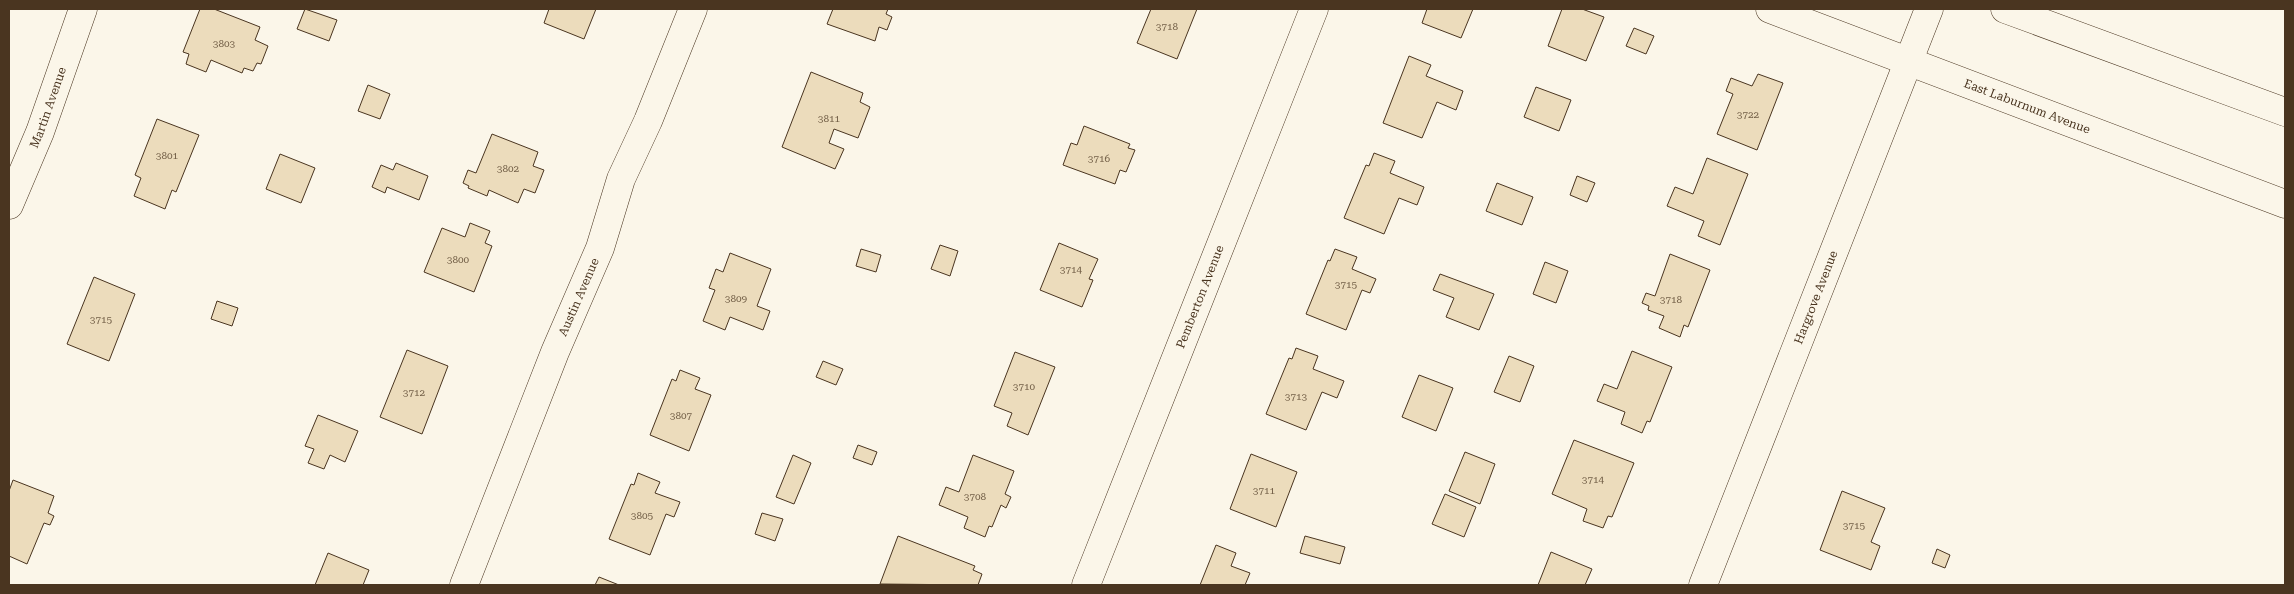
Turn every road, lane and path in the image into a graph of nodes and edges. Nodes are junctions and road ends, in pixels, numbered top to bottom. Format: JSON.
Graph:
{"nodes":[{"id":1,"x":83,"y":9,"type":"edge"},
{"id":2,"x":693,"y":9,"type":"edge"},
{"id":3,"x":1314,"y":9,"type":"edge"},
{"id":4,"x":1770,"y":9,"type":"edge"},
{"id":5,"x":1929,"y":9,"type":"edge"},
{"id":6,"x":2005,"y":9,"type":"edge"},
{"id":7,"x":1908,"y":60,"type":"junction"},
{"id":8,"x":2285,"y":112,"type":"edge"},
{"id":9,"x":2285,"y":204,"type":"edge"},
{"id":10,"x":9,"y":206,"type":"edge"},
{"id":11,"x":464,"y":585,"type":"edge"},
{"id":12,"x":1086,"y":585,"type":"edge"},
{"id":13,"x":1703,"y":585,"type":"edge"}],
"edges":[{"from":1,"to":10,"type":"street","name":"Martin Avenue"},
{"from":2,"to":11,"type":"street","name":"Austin Avenue"},
{"from":3,"to":12,"type":"street","name":"Pemberton Avenue"},
{"from":4,"to":7,"type":"street","name":"East Laburnum Avenue"},
{"from":5,"to":7,"type":"street","name":"Hargrove Avenue"},
{"from":6,"to":8,"type":"street"},
{"from":7,"to":9,"type":"street","name":"East Laburnum Avenue"},
{"from":7,"to":13,"type":"street","name":"Hargrove Avenue"}]}
